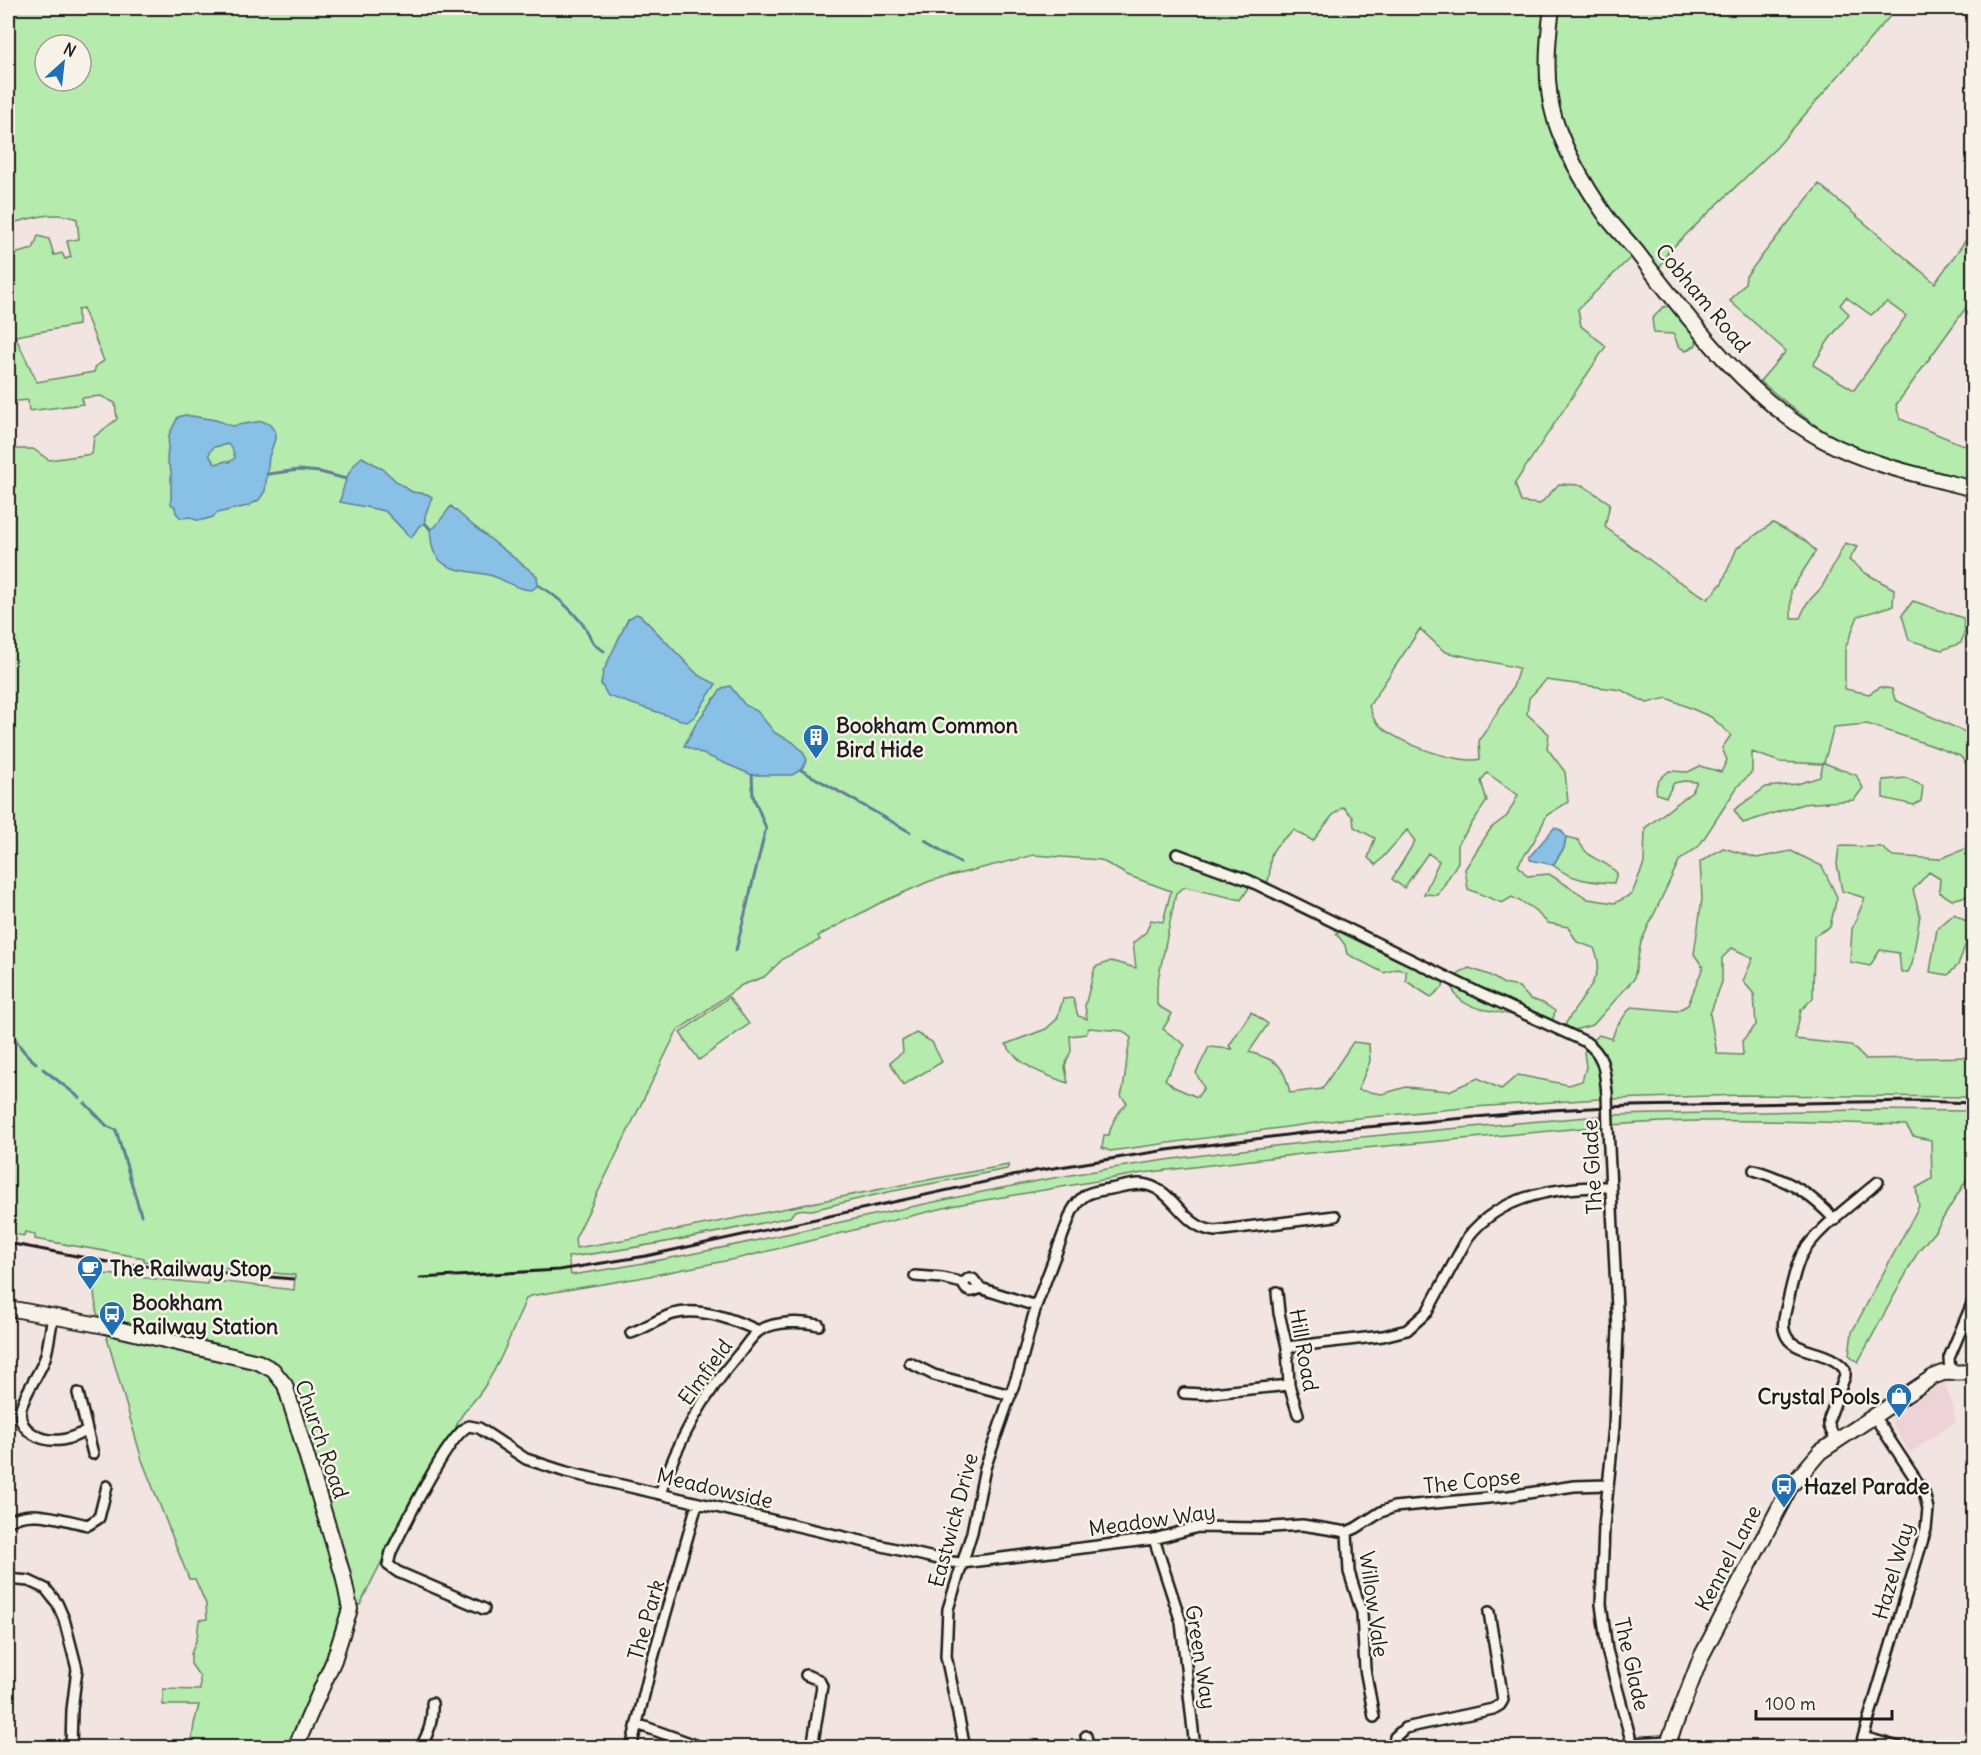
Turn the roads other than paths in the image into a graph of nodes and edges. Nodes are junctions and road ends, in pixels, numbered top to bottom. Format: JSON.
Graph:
{"nodes":[{"id":1,"x":1552,"y":8,"type":"edge"},
{"id":2,"x":1974,"y":489,"type":"edge"},
{"id":3,"x":1177,"y":854,"type":"dead end"},
{"id":4,"x":1754,"y":1170,"type":"dead end"},
{"id":5,"x":1878,"y":1182,"type":"dead end"},
{"id":6,"x":1611,"y":1187,"type":"junction"},
{"id":7,"x":1335,"y":1216,"type":"dead end"},
{"id":8,"x":1835,"y":1220,"type":"junction"},
{"id":9,"x":915,"y":1276,"type":"dead end"},
{"id":10,"x":1277,"y":1292,"type":"dead end"},
{"id":11,"x":1974,"y":1299,"type":"edge"},
{"id":12,"x":1036,"y":1306,"type":"junction"},
{"id":13,"x":8,"y":1308,"type":"edge"},
{"id":14,"x":52,"y":1317,"type":"junction"},
{"id":15,"x":819,"y":1325,"type":"dead end"},
{"id":16,"x":759,"y":1331,"type":"junction"},
{"id":17,"x":631,"y":1333,"type":"dead end"},
{"id":18,"x":1287,"y":1347,"type":"junction"},
{"id":19,"x":910,"y":1363,"type":"dead end"},
{"id":20,"x":1974,"y":1372,"type":"edge"},
{"id":21,"x":1950,"y":1373,"type":"junction"},
{"id":22,"x":1289,"y":1385,"type":"junction"},
{"id":23,"x":78,"y":1393,"type":"dead end"},
{"id":24,"x":1184,"y":1393,"type":"dead end"},
{"id":25,"x":1011,"y":1395,"type":"junction"},
{"id":26,"x":1298,"y":1414,"type":"dead end"},
{"id":27,"x":1874,"y":1416,"type":"junction"},
{"id":28,"x":87,"y":1431,"type":"junction"},
{"id":29,"x":1836,"y":1441,"type":"junction"},
{"id":30,"x":93,"y":1454,"type":"dead end"},
{"id":31,"x":1608,"y":1485,"type":"junction"},
{"id":32,"x":107,"y":1486,"type":"dead end"},
{"id":33,"x":660,"y":1494,"type":"junction"},
{"id":34,"x":697,"y":1504,"type":"junction"},
{"id":35,"x":8,"y":1522,"type":"edge"},
{"id":36,"x":1347,"y":1532,"type":"junction"},
{"id":37,"x":1154,"y":1539,"type":"junction"},
{"id":38,"x":8,"y":1559,"type":"edge"},
{"id":39,"x":962,"y":1563,"type":"junction"},
{"id":40,"x":8,"y":1578,"type":"edge"},
{"id":41,"x":484,"y":1609,"type":"dead end"},
{"id":42,"x":1489,"y":1612,"type":"dead end"},
{"id":43,"x":806,"y":1675,"type":"dead end"},
{"id":44,"x":432,"y":1703,"type":"dead end"},
{"id":45,"x":1374,"y":1717,"type":"dead end"},
{"id":46,"x":637,"y":1724,"type":"junction"},
{"id":47,"x":1086,"y":1736,"type":"dead end"},
{"id":48,"x":1863,"y":1737,"type":"junction"},
{"id":49,"x":1668,"y":1744,"type":"edge"},
{"id":50,"x":1632,"y":1745,"type":"edge"},
{"id":51,"x":71,"y":1748,"type":"edge"},
{"id":52,"x":295,"y":1748,"type":"edge"},
{"id":53,"x":420,"y":1748,"type":"edge"},
{"id":54,"x":631,"y":1748,"type":"edge"},
{"id":55,"x":704,"y":1748,"type":"edge"},
{"id":56,"x":812,"y":1748,"type":"edge"},
{"id":57,"x":965,"y":1748,"type":"edge"},
{"id":58,"x":1089,"y":1748,"type":"edge"},
{"id":59,"x":1195,"y":1748,"type":"edge"},
{"id":60,"x":1393,"y":1748,"type":"edge"},
{"id":61,"x":1860,"y":1748,"type":"edge"},
{"id":62,"x":1902,"y":1748,"type":"edge"}],
"edges":[{"from":1,"to":2,"type":"street","name":"Cobham Road"},
{"from":3,"to":6,"type":"street","name":"The Glade","bridge":true},
{"from":4,"to":8,"type":"street"},
{"from":5,"to":8,"type":"street"},
{"from":6,"to":18,"type":"street"},
{"from":6,"to":31,"type":"street","name":"The Glade"},
{"from":7,"to":12,"type":"street","name":"Eastwick Drive"},
{"from":8,"to":29,"type":"street"},
{"from":9,"to":12,"type":"street"},
{"from":10,"to":18,"type":"street","name":"Hill Road"},
{"from":11,"to":21,"type":"street"},
{"from":12,"to":25,"type":"street","name":"Eastwick Drive"},
{"from":13,"to":14,"type":"street","name":"Church Road"},
{"from":14,"to":28,"type":"street"},
{"from":14,"to":52,"type":"street","name":"Church Road"},
{"from":15,"to":16,"type":"street","name":"Elmfield"},
{"from":16,"to":17,"type":"street"},
{"from":16,"to":33,"type":"street","name":"Elmfield"},
{"from":18,"to":22,"type":"street","name":"Hill Road"},
{"from":19,"to":25,"type":"street"},
{"from":20,"to":21,"type":"street"},
{"from":21,"to":27,"type":"street","name":"Kennel Lane"},
{"from":22,"to":24,"type":"street"},
{"from":22,"to":26,"type":"street","name":"Hill Road"},
{"from":23,"to":28,"type":"street"},
{"from":25,"to":39,"type":"street","name":"Eastwick Drive"},
{"from":27,"to":29,"type":"street","name":"Kennel Lane"},
{"from":27,"to":48,"type":"street","name":"Hazel Way"},
{"from":28,"to":30,"type":"street"},
{"from":29,"to":49,"type":"street","name":"Kennel Lane"},
{"from":31,"to":36,"type":"street","name":"The Copse"},
{"from":31,"to":50,"type":"street","name":"The Glade"},
{"from":32,"to":35,"type":"street"},
{"from":33,"to":34,"type":"street","name":"Meadowside"},
{"from":33,"to":41,"type":"street","name":"Meadowside"},
{"from":34,"to":39,"type":"street","name":"Meadowside"},
{"from":34,"to":46,"type":"street","name":"The Park"},
{"from":36,"to":37,"type":"street","name":"Meadow Way"},
{"from":36,"to":45,"type":"street","name":"Willow Vale"},
{"from":37,"to":39,"type":"street","name":"Meadow Way"},
{"from":37,"to":59,"type":"street","name":"Green Way"},
{"from":38,"to":40,"type":"street"},
{"from":39,"to":57,"type":"street","name":"Eastwick Drive"},
{"from":40,"to":51,"type":"street"},
{"from":42,"to":60,"type":"street"},
{"from":43,"to":56,"type":"street"},
{"from":44,"to":53,"type":"street"},
{"from":46,"to":54,"type":"street","name":"The Park"},
{"from":46,"to":55,"type":"street"},
{"from":47,"to":58,"type":"street"},
{"from":48,"to":61,"type":"street","name":"Hazel Way"},
{"from":48,"to":62,"type":"street"},
{"from":49,"to":50,"type":"street","name":"The Glade"}]}
